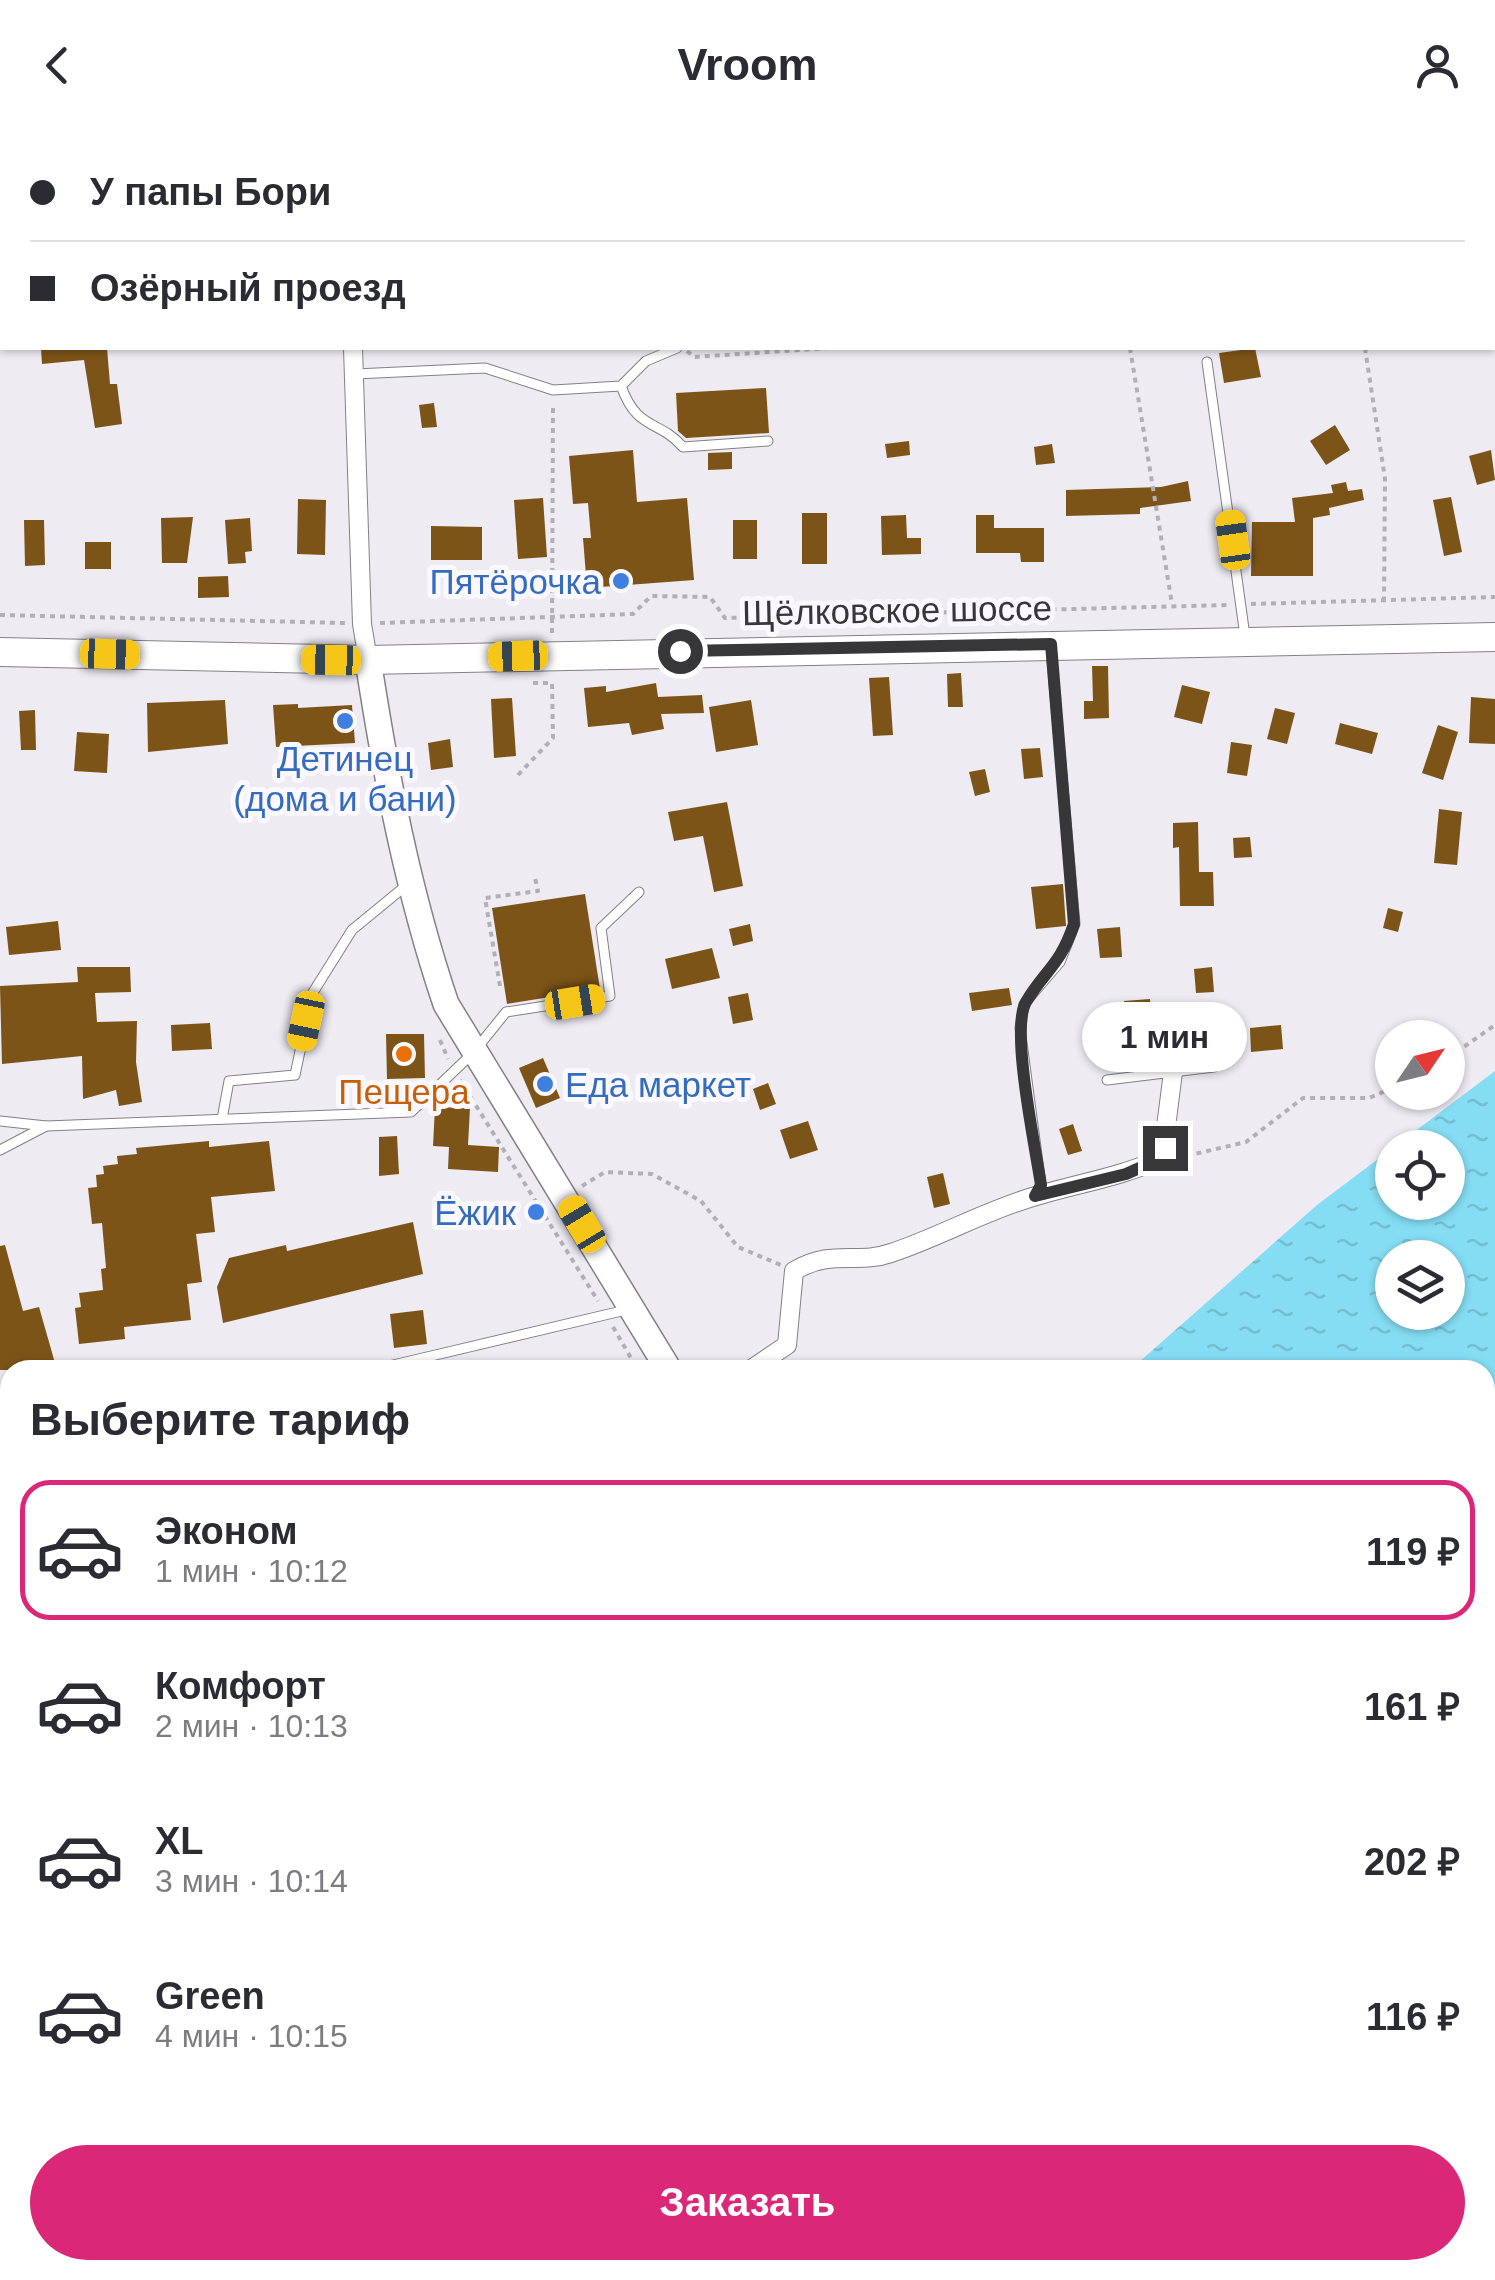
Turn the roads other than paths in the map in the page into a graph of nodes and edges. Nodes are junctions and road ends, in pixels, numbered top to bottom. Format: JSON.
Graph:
{"nodes":[{"id":1,"x":353,"y":350,"type":"edge"},
{"id":2,"x":675,"y":350,"type":"edge"},
{"id":3,"x":1207,"y":362,"type":"dead end"},
{"id":4,"x":355,"y":374,"type":"junction"},
{"id":5,"x":621,"y":386,"type":"junction"},
{"id":6,"x":768,"y":442,"type":"dead end"},
{"id":7,"x":1495,"y":638,"type":"edge"},
{"id":8,"x":1246,"y":640,"type":"junction"},
{"id":9,"x":1051,"y":644,"type":"junction"},
{"id":10,"x":0,"y":652,"type":"edge"},
{"id":11,"x":368,"y":660,"type":"junction"},
{"id":12,"x":410,"y":882,"type":"junction"},
{"id":13,"x":638,"y":892,"type":"dead end"},
{"id":14,"x":473,"y":1053,"type":"junction"},
{"id":15,"x":1214,"y":1067,"type":"dead end"},
{"id":16,"x":1173,"y":1072,"type":"junction"},
{"id":17,"x":1107,"y":1080,"type":"dead end"},
{"id":18,"x":222,"y":1119,"type":"junction"},
{"id":19,"x":0,"y":1121,"type":"edge"},
{"id":20,"x":46,"y":1126,"type":"junction"},
{"id":21,"x":0,"y":1150,"type":"edge"},
{"id":22,"x":1035,"y":1196,"type":"junction"},
{"id":23,"x":633,"y":1309,"type":"junction"},
{"id":24,"x":414,"y":1360,"type":"edge"},
{"id":25,"x":664,"y":1360,"type":"edge"},
{"id":26,"x":765,"y":1360,"type":"edge"}],
"edges":[{"from":1,"to":4,"type":"street"},
{"from":2,"to":5,"type":"lane"},
{"from":3,"to":8,"type":"lane"},
{"from":4,"to":5,"type":"lane"},
{"from":4,"to":11,"type":"street"},
{"from":5,"to":6,"type":"lane"},
{"from":7,"to":8,"type":"main road","name":"Щёлковское шоссе"},
{"from":8,"to":9,"type":"main road","name":"Щёлковское шоссе"},
{"from":9,"to":11,"type":"main road","name":"Щёлковское шоссе"},
{"from":9,"to":22,"type":"lane"},
{"from":10,"to":11,"type":"main road","name":"Щёлковское шоссе"},
{"from":11,"to":12,"type":"main road"},
{"from":12,"to":14,"type":"main road"},
{"from":12,"to":18,"type":"lane"},
{"from":13,"to":14,"type":"lane"},
{"from":14,"to":18,"type":"lane"},
{"from":14,"to":23,"type":"main road"},
{"from":15,"to":16,"type":"lane"},
{"from":16,"to":17,"type":"lane"},
{"from":16,"to":22,"type":"street"},
{"from":18,"to":20,"type":"lane"},
{"from":19,"to":20,"type":"lane"},
{"from":20,"to":21,"type":"lane"},
{"from":22,"to":26,"type":"street"},
{"from":23,"to":24,"type":"lane"},
{"from":23,"to":25,"type":"main road"}]}
